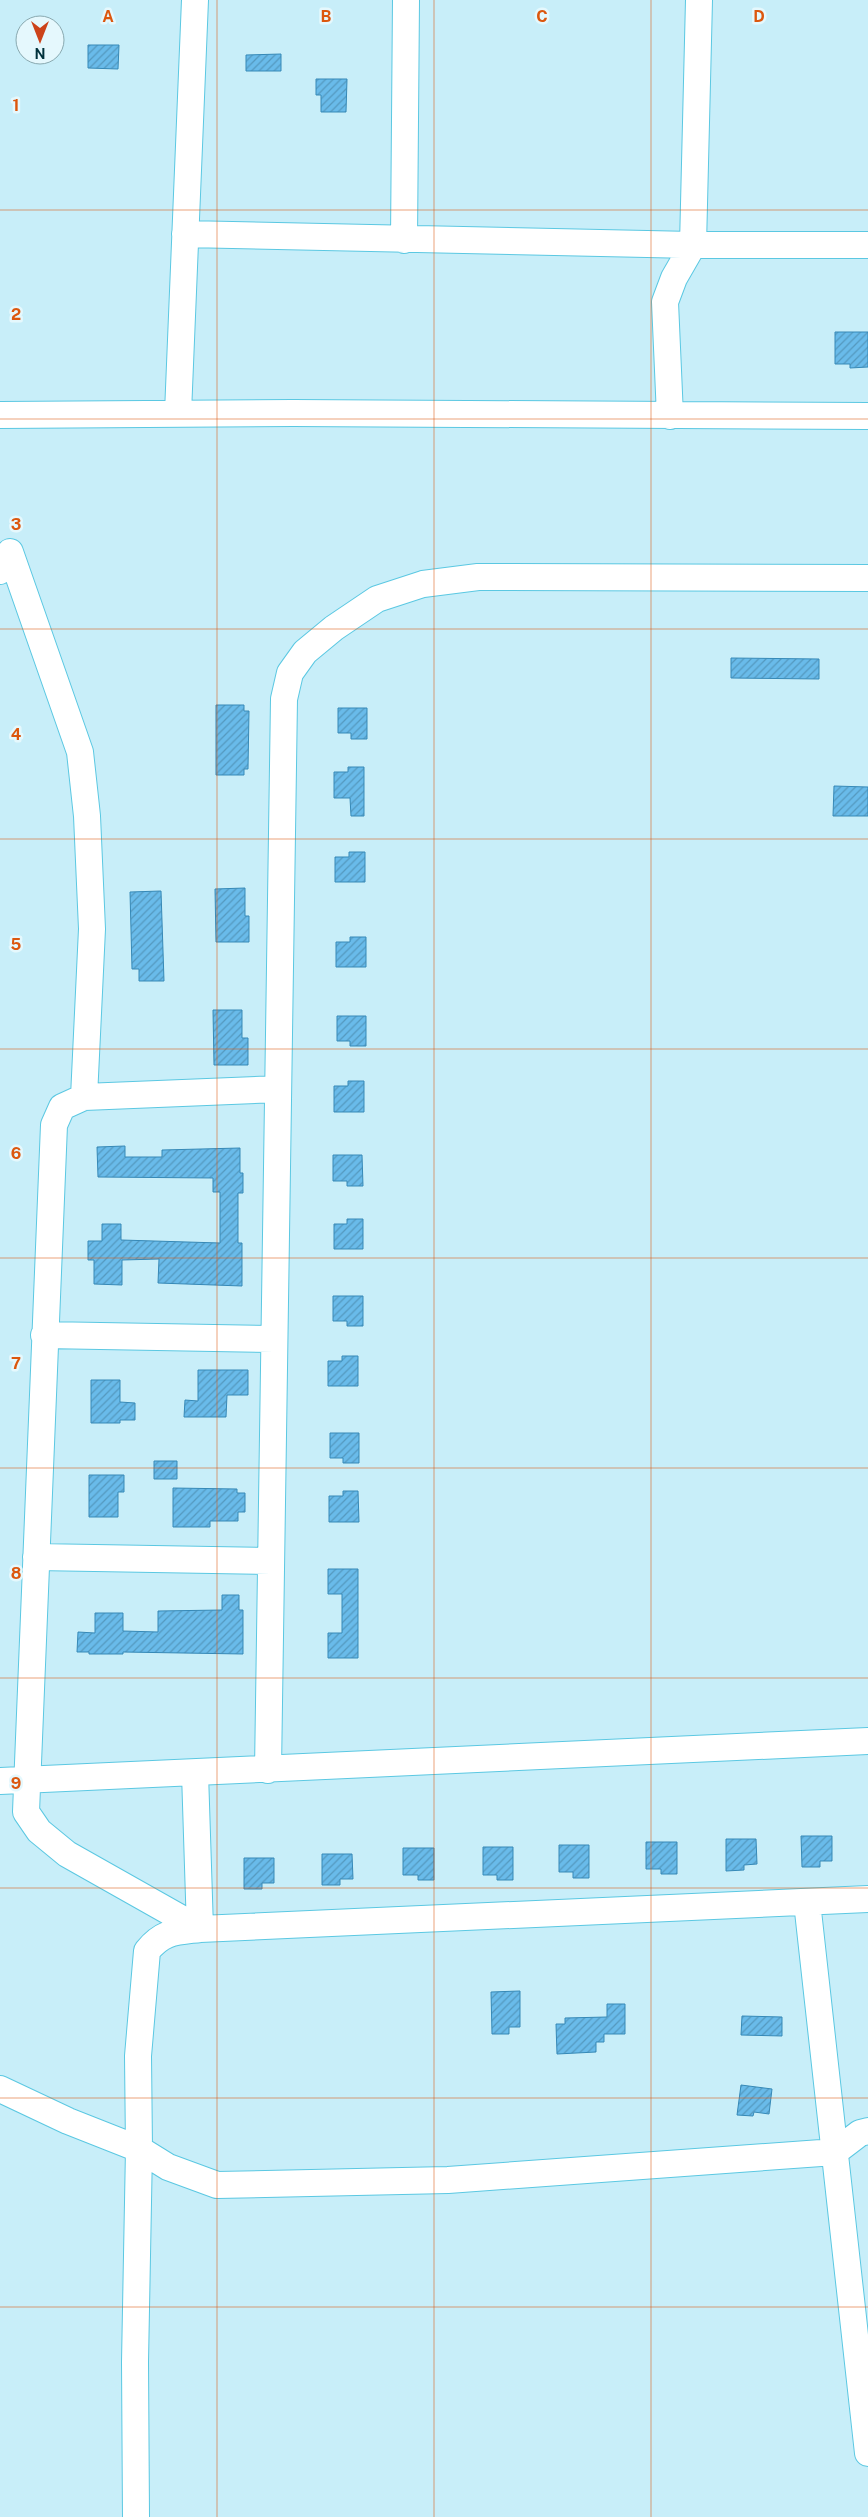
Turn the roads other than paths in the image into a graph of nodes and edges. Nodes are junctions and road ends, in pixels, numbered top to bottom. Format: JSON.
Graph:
{"nodes":[{"id":1,"x":195,"y":0,"type":"edge"},
{"id":2,"x":406,"y":0,"type":"edge"},
{"id":3,"x":699,"y":0,"type":"edge"},
{"id":4,"x":185,"y":234,"type":"junction"},
{"id":5,"x":404,"y":240,"type":"junction"},
{"id":6,"x":693,"y":245,"type":"junction"},
{"id":7,"x":868,"y":245,"type":"edge"},
{"id":8,"x":178,"y":413,"type":"junction"},
{"id":9,"x":0,"y":415,"type":"edge"},
{"id":10,"x":670,"y":416,"type":"junction"},
{"id":11,"x":868,"y":416,"type":"edge"},
{"id":12,"x":0,"y":571,"type":"edge"},
{"id":13,"x":868,"y":578,"type":"edge"},
{"id":14,"x":278,"y":1089,"type":"junction"},
{"id":15,"x":84,"y":1097,"type":"junction"},
{"id":16,"x":44,"y":1335,"type":"junction"},
{"id":17,"x":274,"y":1339,"type":"junction"},
{"id":18,"x":36,"y":1557,"type":"junction"},
{"id":19,"x":271,"y":1561,"type":"junction"},
{"id":20,"x":868,"y":1741,"type":"edge"},
{"id":21,"x":268,"y":1770,"type":"junction"},
{"id":22,"x":195,"y":1773,"type":"junction"},
{"id":23,"x":0,"y":1781,"type":"edge"},
{"id":24,"x":27,"y":1781,"type":"junction"},
{"id":25,"x":868,"y":1899,"type":"edge"},
{"id":26,"x":807,"y":1902,"type":"junction"},
{"id":27,"x":200,"y":1929,"type":"junction"},
{"id":28,"x":0,"y":2089,"type":"edge"},
{"id":29,"x":868,"y":2131,"type":"edge"},
{"id":30,"x":139,"y":2149,"type":"junction"},
{"id":31,"x":835,"y":2152,"type":"junction"},
{"id":32,"x":868,"y":2454,"type":"edge"},
{"id":33,"x":136,"y":2517,"type":"edge"}],
"edges":[{"from":1,"to":4,"type":"street"},
{"from":2,"to":5,"type":"street"},
{"from":3,"to":6,"type":"street"},
{"from":4,"to":5,"type":"street"},
{"from":4,"to":8,"type":"street"},
{"from":5,"to":6,"type":"street"},
{"from":6,"to":7,"type":"street"},
{"from":6,"to":10,"type":"street"},
{"from":8,"to":9,"type":"street"},
{"from":8,"to":10,"type":"street"},
{"from":10,"to":11,"type":"street"},
{"from":12,"to":15,"type":"street"},
{"from":13,"to":14,"type":"street"},
{"from":14,"to":15,"type":"street"},
{"from":14,"to":17,"type":"street"},
{"from":15,"to":16,"type":"street"},
{"from":16,"to":17,"type":"street"},
{"from":16,"to":18,"type":"street"},
{"from":17,"to":19,"type":"street"},
{"from":18,"to":19,"type":"street"},
{"from":18,"to":24,"type":"street"},
{"from":19,"to":21,"type":"street"},
{"from":20,"to":21,"type":"street"},
{"from":21,"to":22,"type":"street"},
{"from":22,"to":24,"type":"street"},
{"from":22,"to":27,"type":"street"},
{"from":23,"to":24,"type":"street"},
{"from":24,"to":27,"type":"street"},
{"from":25,"to":26,"type":"street"},
{"from":26,"to":27,"type":"street"},
{"from":26,"to":31,"type":"street"},
{"from":27,"to":30,"type":"street"},
{"from":28,"to":30,"type":"street"},
{"from":29,"to":31,"type":"street"},
{"from":30,"to":31,"type":"street"},
{"from":30,"to":33,"type":"street"},
{"from":31,"to":32,"type":"street"}]}
